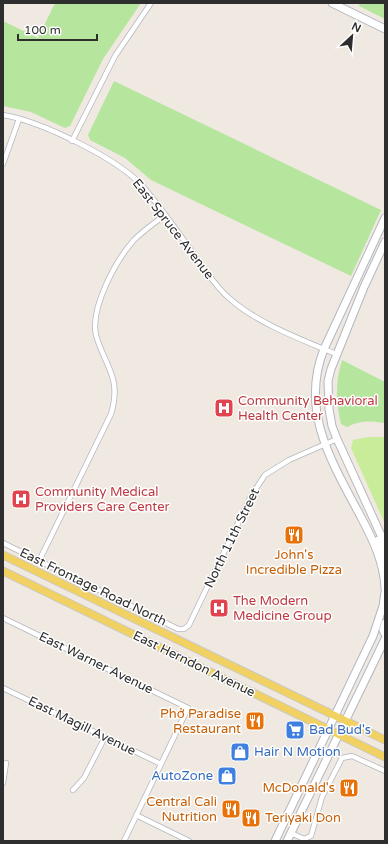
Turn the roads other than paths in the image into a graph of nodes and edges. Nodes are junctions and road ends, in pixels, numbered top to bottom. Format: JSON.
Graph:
{"nodes":[{"id":1,"x":150,"y":3,"type":"edge"},
{"id":2,"x":332,"y":3,"type":"edge"},
{"id":3,"x":385,"y":29,"type":"edge"},
{"id":4,"x":3,"y":115,"type":"edge"},
{"id":5,"x":19,"y":118,"type":"junction"},
{"id":6,"x":72,"y":142,"type":"junction"},
{"id":7,"x":3,"y":164,"type":"edge"},
{"id":8,"x":165,"y":215,"type":"junction"},
{"id":9,"x":385,"y":218,"type":"edge"},
{"id":10,"x":385,"y":242,"type":"edge"},
{"id":11,"x":324,"y":349,"type":"junction"},
{"id":12,"x":336,"y":354,"type":"junction"},
{"id":13,"x":337,"y":439,"type":"junction"},
{"id":14,"x":325,"y":445,"type":"junction"},
{"id":15,"x":366,"y":526,"type":"junction"},
{"id":16,"x":3,"y":543,"type":"edge"},
{"id":17,"x":385,"y":544,"type":"edge"},
{"id":18,"x":3,"y":555,"type":"edge"},
{"id":19,"x":385,"y":559,"type":"edge"},
{"id":20,"x":39,"y":561,"type":"junction"},
{"id":21,"x":3,"y":571,"type":"edge"},
{"id":22,"x":385,"y":588,"type":"edge"},
{"id":23,"x":385,"y":592,"type":"edge"},
{"id":24,"x":3,"y":618,"type":"edge"},
{"id":25,"x":385,"y":623,"type":"edge"},
{"id":26,"x":184,"y":629,"type":"joint"},
{"id":27,"x":385,"y":634,"type":"edge"},
{"id":28,"x":385,"y":639,"type":"edge"},
{"id":29,"x":3,"y":688,"type":"edge"},
{"id":30,"x":334,"y":716,"type":"junction"},
{"id":31,"x":345,"y":721,"type":"junction"},
{"id":32,"x":328,"y":729,"type":"junction"},
{"id":33,"x":339,"y":734,"type":"junction"},
{"id":34,"x":105,"y":737,"type":"junction"},
{"id":35,"x":385,"y":740,"type":"edge"},
{"id":36,"x":385,"y":757,"type":"edge"},
{"id":37,"x":6,"y":763,"type":"dead end"},
{"id":38,"x":161,"y":764,"type":"junction"},
{"id":39,"x":385,"y":772,"type":"edge"},
{"id":40,"x":3,"y":782,"type":"edge"},
{"id":41,"x":73,"y":790,"type":"dead end"},
{"id":42,"x":136,"y":816,"type":"junction"},
{"id":43,"x":286,"y":818,"type":"junction"},
{"id":44,"x":291,"y":833,"type":"junction"},
{"id":45,"x":124,"y":841,"type":"edge"},
{"id":46,"x":188,"y":841,"type":"edge"},
{"id":47,"x":275,"y":841,"type":"edge"},
{"id":48,"x":283,"y":841,"type":"edge"},
{"id":49,"x":287,"y":841,"type":"edge"}],
"edges":[{"from":1,"to":6,"type":"street"},
{"from":2,"to":3,"type":"main road"},
{"from":4,"to":5,"type":"street","name":"East Spruce Avenue"},
{"from":5,"to":6,"type":"street","name":"East Spruce Avenue"},
{"from":5,"to":7,"type":"street"},
{"from":6,"to":8,"type":"street","name":"East Spruce Avenue"},
{"from":8,"to":11,"type":"street","name":"East Spruce Avenue"},
{"from":8,"to":20,"type":"street"},
{"from":9,"to":11,"type":"main road"},
{"from":10,"to":12,"type":"main road"},
{"from":11,"to":12,"type":"street","name":"East Spruce Avenue"},
{"from":11,"to":14,"type":"main road"},
{"from":12,"to":13,"type":"main road"},
{"from":13,"to":14,"type":"street","name":"North 11th Street"},
{"from":13,"to":17,"type":"main road"},
{"from":14,"to":15,"type":"main road"},
{"from":14,"to":26,"type":"street","name":"North 11th Street"},
{"from":15,"to":19,"type":"main road"},
{"from":15,"to":22,"type":"main road"},
{"from":16,"to":20,"type":"street","name":"East Frontage Road North"},
{"from":18,"to":30,"type":"main road","name":"East Herndon Avenue"},
{"from":20,"to":26,"type":"street","name":"East Frontage Road North"},
{"from":21,"to":32,"type":"main road","name":"East Herndon Avenue"},
{"from":23,"to":30,"type":"main road"},
{"from":24,"to":38,"type":"street","name":"East Warner Avenue"},
{"from":25,"to":27,"type":"main road"},
{"from":28,"to":31,"type":"main road"},
{"from":29,"to":34,"type":"street","name":"East Magill Avenue"},
{"from":30,"to":31,"type":"main road","name":"East Herndon Avenue"},
{"from":30,"to":32,"type":"main road"},
{"from":31,"to":33,"type":"main road"},
{"from":31,"to":35,"type":"main road","name":"East Herndon Avenue"},
{"from":32,"to":33,"type":"main road","name":"East Herndon Avenue"},
{"from":32,"to":43,"type":"main road"},
{"from":33,"to":36,"type":"main road","name":"East Herndon Avenue"},
{"from":33,"to":44,"type":"main road"},
{"from":34,"to":38,"type":"street","name":"East Magill Avenue"},
{"from":34,"to":41,"type":"street"},
{"from":37,"to":40,"type":"street"},
{"from":38,"to":42,"type":"street"},
{"from":39,"to":44,"type":"street"},
{"from":42,"to":45,"type":"street"},
{"from":42,"to":46,"type":"street"},
{"from":43,"to":47,"type":"main road"},
{"from":43,"to":48,"type":"main road"},
{"from":44,"to":49,"type":"main road"}]}
